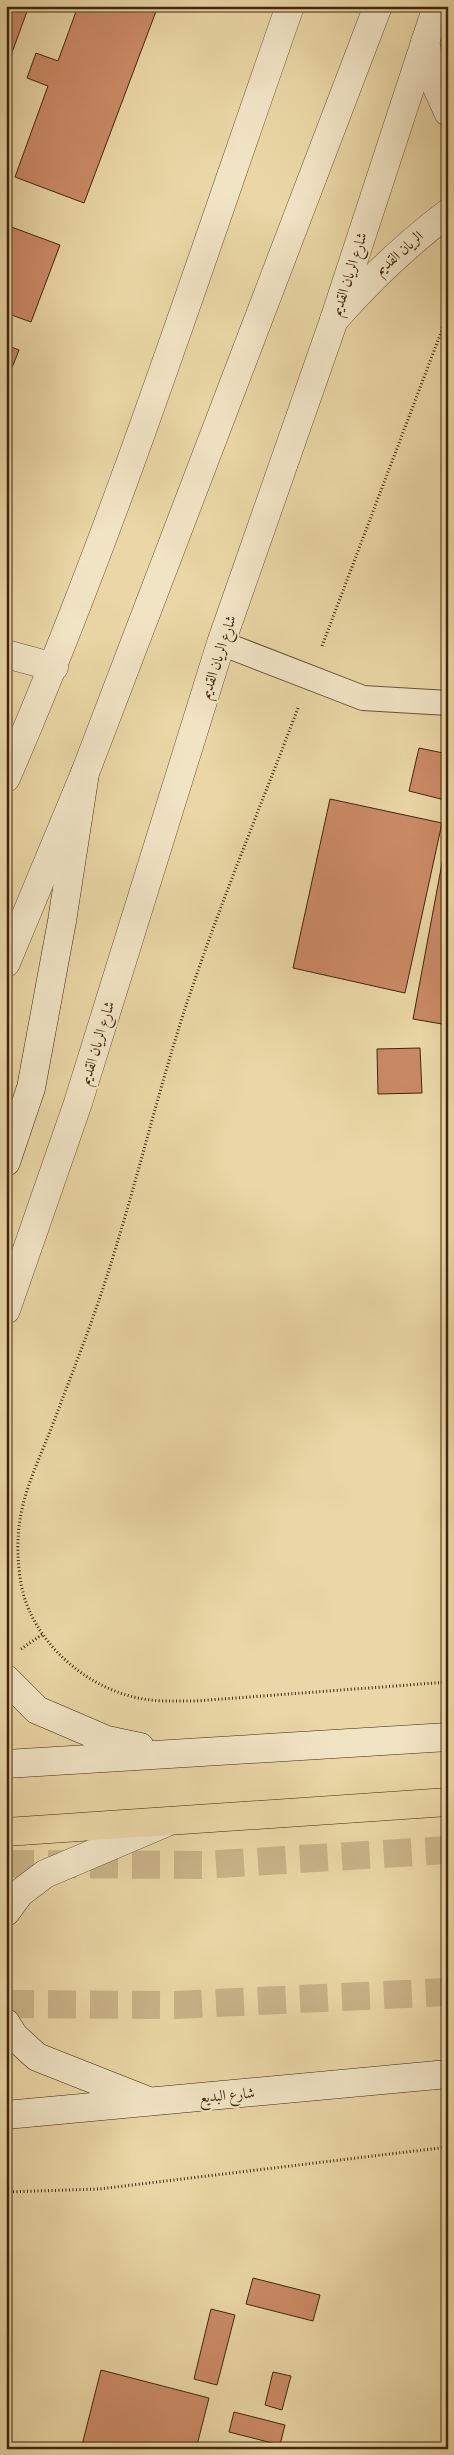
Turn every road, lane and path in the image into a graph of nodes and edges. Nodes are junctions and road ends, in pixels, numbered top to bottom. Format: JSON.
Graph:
{"nodes":[{"id":1,"x":290,"y":6,"type":"edge"},
{"id":2,"x":378,"y":6,"type":"edge"},
{"id":3,"x":437,"y":6,"type":"edge"},
{"id":4,"x":425,"y":42,"type":"junction"},
{"id":5,"x":448,"y":112,"type":"edge"},
{"id":6,"x":448,"y":213,"type":"edge"},
{"id":7,"x":448,"y":314,"type":"edge"},
{"id":8,"x":334,"y":320,"type":"junction"},
{"id":9,"x":221,"y":643,"type":"junction"},
{"id":10,"x":6,"y":654,"type":"edge"},
{"id":11,"x":54,"y":667,"type":"junction"},
{"id":12,"x":310,"y":678,"type":"junction"},
{"id":13,"x":448,"y":703,"type":"edge"},
{"id":14,"x":85,"y":773,"type":"junction"},
{"id":15,"x":6,"y":778,"type":"edge"},
{"id":16,"x":6,"y":963,"type":"edge"},
{"id":17,"x":6,"y":1162,"type":"edge"},
{"id":18,"x":6,"y":1310,"type":"edge"},
{"id":19,"x":43,"y":1634,"type":"junction"},
{"id":20,"x":10,"y":1667,"type":"edge"},
{"id":21,"x":448,"y":1682,"type":"edge"},
{"id":22,"x":448,"y":1737,"type":"edge"},
{"id":23,"x":176,"y":1754,"type":"junction"},
{"id":24,"x":6,"y":1764,"type":"edge"},
{"id":25,"x":448,"y":1802,"type":"edge"},
{"id":26,"x":171,"y":1820,"type":"junction"},
{"id":27,"x":6,"y":1832,"type":"edge"},
{"id":28,"x":6,"y":1912,"type":"edge"},
{"id":29,"x":6,"y":2022,"type":"edge"},
{"id":30,"x":448,"y":2074,"type":"edge"},
{"id":31,"x":151,"y":2102,"type":"junction"},
{"id":32,"x":6,"y":2115,"type":"edge"},
{"id":33,"x":448,"y":2147,"type":"edge"},
{"id":34,"x":6,"y":2192,"type":"edge"}],
"edges":[{"from":1,"to":11,"type":"street"},
{"from":2,"to":14,"type":"street"},
{"from":3,"to":4,"type":"street","name":"شارع الريان القديم"},
{"from":4,"to":5,"type":"street"},
{"from":4,"to":8,"type":"street","name":"شارع الريان القديم"},
{"from":6,"to":8,"type":"street","name":"الريان القديم"},
{"from":7,"to":12,"type":"path"},
{"from":8,"to":9,"type":"street","name":"شارع الريان القديم"},
{"from":9,"to":12,"type":"lane"},
{"from":9,"to":18,"type":"street","name":"شارع الريان القديم"},
{"from":10,"to":11,"type":"street"},
{"from":11,"to":15,"type":"street"},
{"from":12,"to":13,"type":"lane"},
{"from":12,"to":19,"type":"path"},
{"from":14,"to":16,"type":"street"},
{"from":14,"to":17,"type":"street"},
{"from":19,"to":20,"type":"path"},
{"from":19,"to":21,"type":"path"},
{"from":20,"to":23,"type":"street"},
{"from":22,"to":23,"type":"street"},
{"from":23,"to":24,"type":"street"},
{"from":25,"to":26,"type":"highway"},
{"from":26,"to":27,"type":"highway"},
{"from":26,"to":28,"type":"street"},
{"from":29,"to":31,"type":"street"},
{"from":30,"to":31,"type":"street","name":"شارع البديع"},
{"from":31,"to":32,"type":"street","name":"شارع البديع"},
{"from":33,"to":34,"type":"path"}]}
